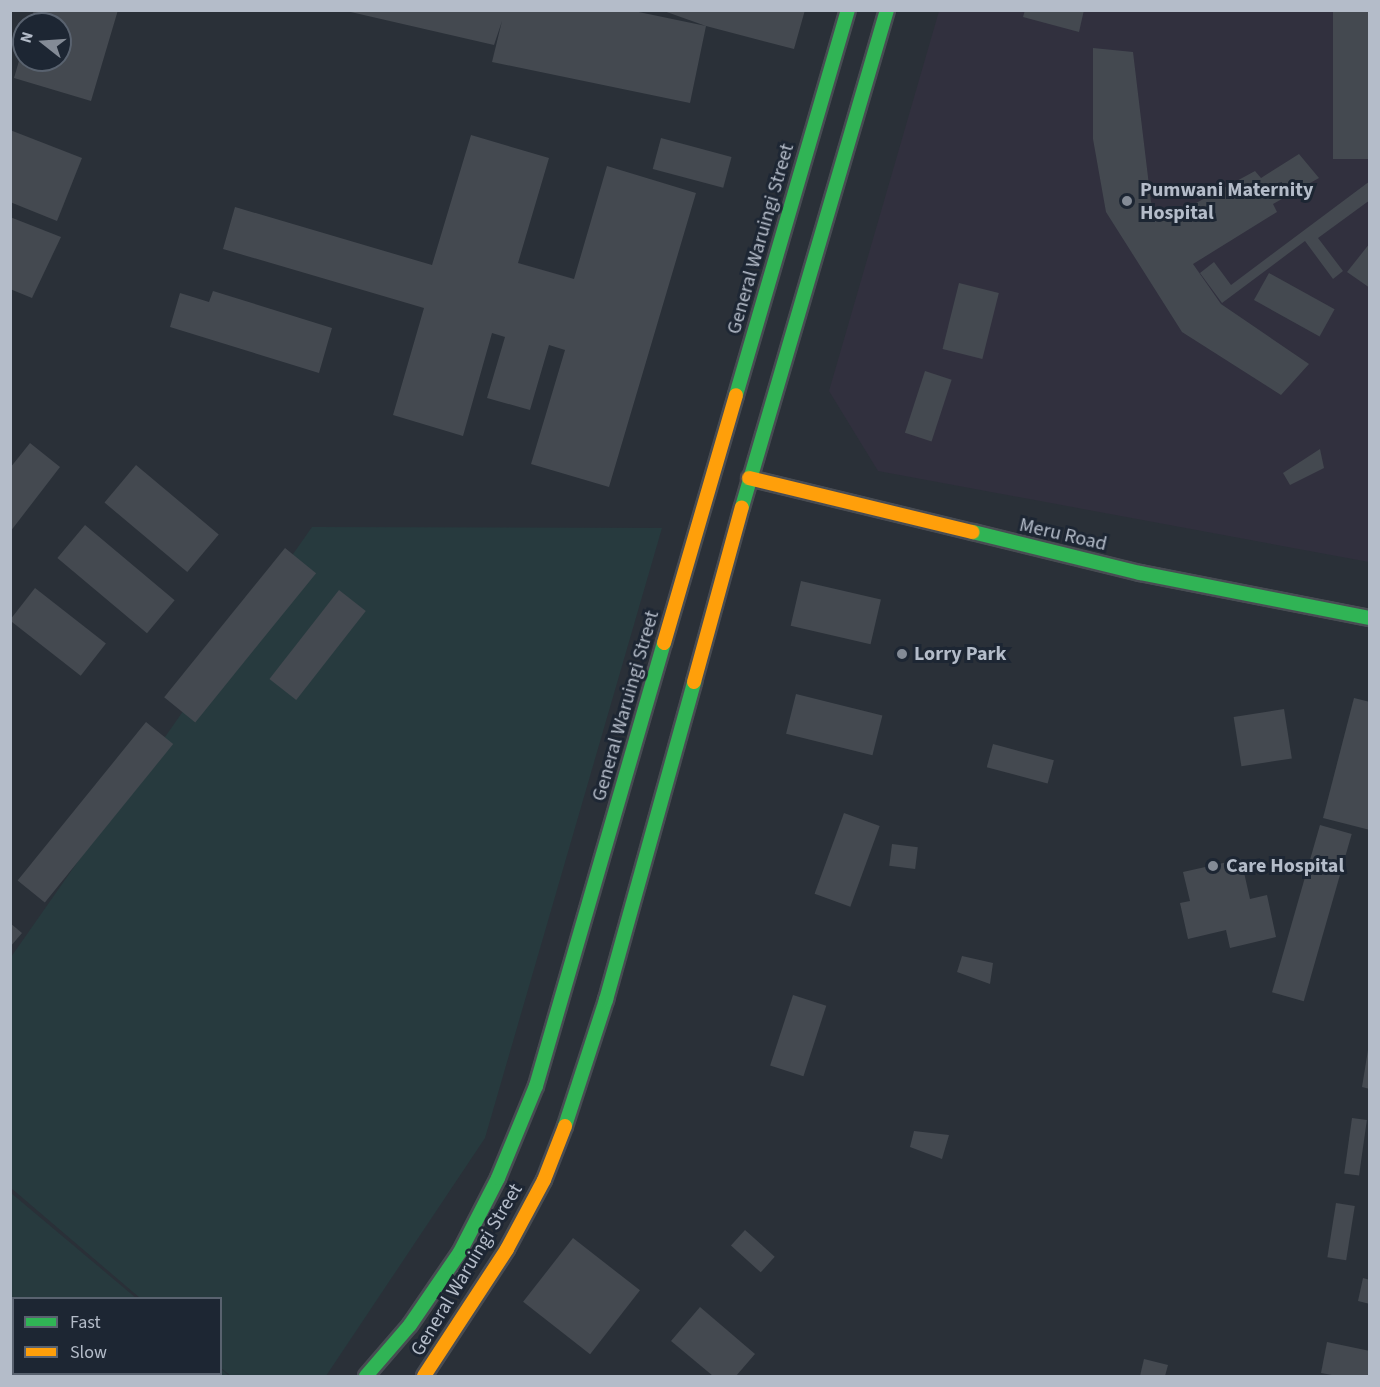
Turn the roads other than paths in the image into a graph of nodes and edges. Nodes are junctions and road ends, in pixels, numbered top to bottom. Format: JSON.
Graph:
{"nodes":[{"id":1,"x":848,"y":10,"type":"edge"},
{"id":2,"x":887,"y":10,"type":"edge"},
{"id":3,"x":749,"y":478,"type":"junction"},
{"id":4,"x":1370,"y":618,"type":"edge"},
{"id":5,"x":366,"y":1377,"type":"edge"},
{"id":6,"x":424,"y":1377,"type":"edge"}],
"edges":[{"from":1,"to":5,"type":"main road","name":"General Waruingi Street"},
{"from":2,"to":3,"type":"main road","name":"General Waruingi Street"},
{"from":3,"to":4,"type":"main road","name":"Meru Road"},
{"from":3,"to":6,"type":"main road","name":"General Waruingi Street"}]}
